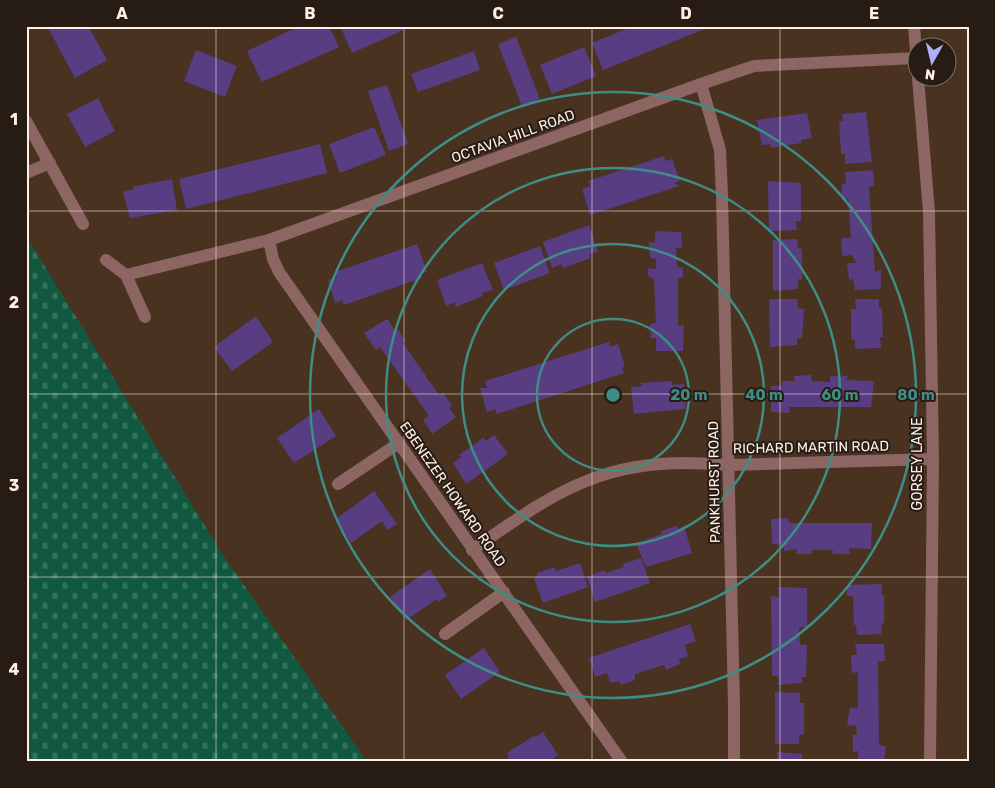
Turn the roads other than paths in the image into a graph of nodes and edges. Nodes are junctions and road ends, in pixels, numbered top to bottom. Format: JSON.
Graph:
{"nodes":[{"id":1,"x":908,"y":58,"type":"edge"},
{"id":2,"x":701,"y":84,"type":"junction"},
{"id":3,"x":919,"y":88,"type":"edge"},
{"id":4,"x":26,"y":121,"type":"edge"},
{"id":5,"x":50,"y":163,"type":"junction"},
{"id":6,"x":26,"y":173,"type":"edge"},
{"id":7,"x":83,"y":224,"type":"dead end"},
{"id":8,"x":269,"y":240,"type":"junction"},
{"id":9,"x":106,"y":260,"type":"dead end"},
{"id":10,"x":126,"y":275,"type":"junction"},
{"id":11,"x":145,"y":317,"type":"dead end"},
{"id":12,"x":399,"y":443,"type":"junction"},
{"id":13,"x":933,"y":459,"type":"junction"},
{"id":14,"x":728,"y":465,"type":"junction"},
{"id":15,"x":338,"y":484,"type":"dead end"},
{"id":16,"x":472,"y":550,"type":"junction"},
{"id":17,"x":504,"y":592,"type":"junction"},
{"id":18,"x":445,"y":634,"type":"dead end"},
{"id":19,"x":622,"y":762,"type":"edge"},
{"id":20,"x":734,"y":762,"type":"edge"},
{"id":21,"x":930,"y":762,"type":"edge"}],
"edges":[{"from":1,"to":2,"type":"street","name":"OCTAVIA HILL ROAD"},
{"from":2,"to":8,"type":"street","name":"OCTAVIA HILL ROAD"},
{"from":2,"to":14,"type":"street","name":"PANKHURST ROAD"},
{"from":3,"to":13,"type":"street","name":"GORSEY LANE"},
{"from":4,"to":5,"type":"street"},
{"from":5,"to":6,"type":"street"},
{"from":5,"to":7,"type":"street"},
{"from":8,"to":10,"type":"street","name":"OCTAVIA HILL ROAD"},
{"from":8,"to":12,"type":"street","name":"EBENEZER HOWARD ROAD"},
{"from":9,"to":10,"type":"street"},
{"from":10,"to":11,"type":"street"},
{"from":12,"to":15,"type":"street"},
{"from":12,"to":16,"type":"street","name":"EBENEZER HOWARD ROAD"},
{"from":13,"to":14,"type":"street","name":"RICHARD MARTIN ROAD"},
{"from":13,"to":21,"type":"street","name":"GORSEY LANE"},
{"from":14,"to":16,"type":"street","name":"RICHARD MARTIN ROAD"},
{"from":14,"to":20,"type":"street","name":"PANKHURST ROAD"},
{"from":16,"to":17,"type":"street","name":"EBENEZER HOWARD ROAD"},
{"from":17,"to":18,"type":"street"},
{"from":17,"to":19,"type":"street","name":"EBENEZER HOWARD ROAD"}]}
